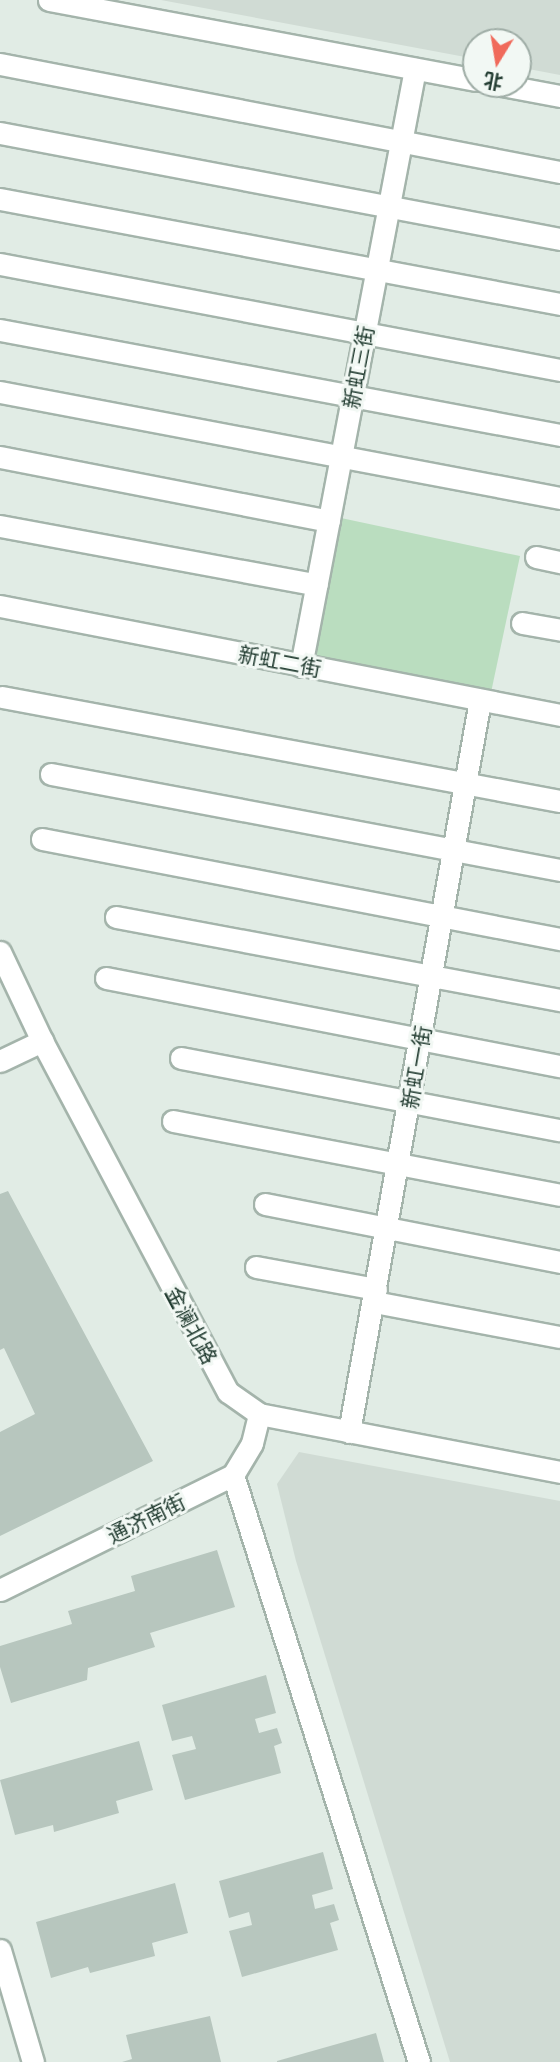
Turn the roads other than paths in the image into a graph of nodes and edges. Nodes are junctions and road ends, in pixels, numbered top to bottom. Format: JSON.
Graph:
{"nodes":[{"id":1,"x":49,"y":0,"type":"edge"},
{"id":2,"x":0,"y":64,"type":"edge"},
{"id":3,"x":415,"y":69,"type":"junction"},
{"id":4,"x":462,"y":77,"type":"edge"},
{"id":5,"x":532,"y":91,"type":"edge"},
{"id":6,"x":560,"y":96,"type":"edge"},
{"id":7,"x":0,"y":133,"type":"edge"},
{"id":8,"x":402,"y":141,"type":"junction"},
{"id":9,"x":560,"y":172,"type":"edge"},
{"id":10,"x":0,"y":199,"type":"edge"},
{"id":11,"x":389,"y":207,"type":"junction"},
{"id":12,"x":560,"y":239,"type":"edge"},
{"id":13,"x":0,"y":264,"type":"edge"},
{"id":14,"x":377,"y":270,"type":"junction"},
{"id":15,"x":560,"y":304,"type":"edge"},
{"id":16,"x":0,"y":330,"type":"edge"},
{"id":17,"x":365,"y":333,"type":"junction"},
{"id":18,"x":560,"y":370,"type":"edge"},
{"id":19,"x":0,"y":391,"type":"edge"},
{"id":20,"x":353,"y":397,"type":"junction"},
{"id":21,"x":560,"y":435,"type":"edge"},
{"id":22,"x":341,"y":456,"type":"junction"},
{"id":23,"x":0,"y":457,"type":"edge"},
{"id":24,"x":560,"y":498,"type":"edge"},
{"id":25,"x":329,"y":521,"type":"junction"},
{"id":26,"x":0,"y":526,"type":"edge"},
{"id":27,"x":536,"y":557,"type":"dead end"},
{"id":28,"x":560,"y":562,"type":"edge"},
{"id":29,"x":317,"y":585,"type":"junction"},
{"id":30,"x":0,"y":606,"type":"edge"},
{"id":31,"x":522,"y":623,"type":"dead end"},
{"id":32,"x":560,"y":630,"type":"edge"},
{"id":33,"x":301,"y":666,"type":"junction"},
{"id":34,"x":2,"y":698,"type":"dead end"},
{"id":35,"x":480,"y":700,"type":"junction"},
{"id":36,"x":560,"y":715,"type":"edge"},
{"id":37,"x":51,"y":774,"type":"dead end"},
{"id":38,"x":466,"y":782,"type":"junction"},
{"id":39,"x":560,"y":801,"type":"edge"},
{"id":40,"x":42,"y":839,"type":"dead end"},
{"id":41,"x":454,"y":849,"type":"junction"},
{"id":42,"x":560,"y":870,"type":"edge"},
{"id":43,"x":116,"y":917,"type":"dead end"},
{"id":44,"x":442,"y":917,"type":"junction"},
{"id":45,"x":560,"y":939,"type":"edge"},
{"id":46,"x":0,"y":952,"type":"edge"},
{"id":47,"x":432,"y":975,"type":"junction"},
{"id":48,"x":106,"y":978,"type":"dead end"},
{"id":49,"x":560,"y":1000,"type":"edge"},
{"id":50,"x":421,"y":1039,"type":"junction"},
{"id":51,"x":42,"y":1041,"type":"junction"},
{"id":52,"x":181,"y":1059,"type":"dead end"},
{"id":53,"x":0,"y":1061,"type":"edge"},
{"id":54,"x":560,"y":1066,"type":"edge"},
{"id":55,"x":410,"y":1101,"type":"junction"},
{"id":56,"x":173,"y":1121,"type":"dead end"},
{"id":57,"x":560,"y":1130,"type":"edge"},
{"id":58,"x":399,"y":1164,"type":"junction"},
{"id":59,"x":560,"y":1195,"type":"edge"},
{"id":60,"x":265,"y":1204,"type":"dead end"},
{"id":61,"x":387,"y":1228,"type":"junction"},
{"id":62,"x":560,"y":1262,"type":"edge"},
{"id":63,"x":256,"y":1267,"type":"dead end"},
{"id":64,"x":375,"y":1295,"type":"junction"},
{"id":65,"x":560,"y":1337,"type":"edge"},
{"id":66,"x":259,"y":1414,"type":"junction"},
{"id":67,"x":349,"y":1432,"type":"junction"},
{"id":68,"x":560,"y":1472,"type":"edge"},
{"id":69,"x":233,"y":1475,"type":"junction"},
{"id":70,"x":0,"y":1590,"type":"edge"},
{"id":71,"x":0,"y":1950,"type":"edge"},
{"id":72,"x":33,"y":2062,"type":"edge"},
{"id":73,"x":419,"y":2062,"type":"edge"}],
"edges":[{"from":1,"to":3,"type":"street"},
{"from":2,"to":8,"type":"street"},
{"from":3,"to":4,"type":"street"},
{"from":3,"to":8,"type":"street","name":"新虹三街"},
{"from":5,"to":6,"type":"street"},
{"from":7,"to":11,"type":"street"},
{"from":8,"to":9,"type":"street"},
{"from":8,"to":11,"type":"street","name":"新虹三街"},
{"from":10,"to":14,"type":"street"},
{"from":11,"to":12,"type":"street"},
{"from":11,"to":14,"type":"street","name":"新虹三街"},
{"from":13,"to":17,"type":"street"},
{"from":14,"to":15,"type":"street"},
{"from":14,"to":17,"type":"street","name":"新虹三街"},
{"from":16,"to":20,"type":"street"},
{"from":17,"to":18,"type":"street"},
{"from":17,"to":20,"type":"street","name":"新虹三街"},
{"from":19,"to":22,"type":"street"},
{"from":20,"to":21,"type":"street"},
{"from":20,"to":22,"type":"street","name":"新虹三街"},
{"from":22,"to":24,"type":"street"},
{"from":22,"to":25,"type":"street","name":"新虹三街"},
{"from":23,"to":25,"type":"street"},
{"from":25,"to":29,"type":"street","name":"新虹三街"},
{"from":26,"to":29,"type":"street"},
{"from":27,"to":28,"type":"street"},
{"from":29,"to":33,"type":"street","name":"新虹三街"},
{"from":30,"to":33,"type":"street","name":"新虹二街"},
{"from":31,"to":32,"type":"street"},
{"from":33,"to":35,"type":"street","name":"新虹二街"},
{"from":34,"to":38,"type":"street"},
{"from":35,"to":36,"type":"street","name":"新虹二街"},
{"from":35,"to":38,"type":"street","name":"新虹一街"},
{"from":37,"to":41,"type":"street"},
{"from":38,"to":39,"type":"street"},
{"from":38,"to":41,"type":"street","name":"新虹一街"},
{"from":40,"to":44,"type":"street"},
{"from":41,"to":42,"type":"street"},
{"from":41,"to":44,"type":"street","name":"新虹一街"},
{"from":43,"to":47,"type":"street"},
{"from":44,"to":45,"type":"street"},
{"from":44,"to":47,"type":"street","name":"新虹一街"},
{"from":46,"to":51,"type":"street","name":"金澜北路"},
{"from":47,"to":49,"type":"street"},
{"from":47,"to":50,"type":"street","name":"新虹一街"},
{"from":48,"to":50,"type":"street"},
{"from":50,"to":54,"type":"street"},
{"from":50,"to":55,"type":"street","name":"新虹一街"},
{"from":51,"to":53,"type":"street"},
{"from":51,"to":66,"type":"street","name":"金澜北路"},
{"from":52,"to":55,"type":"street"},
{"from":55,"to":57,"type":"street"},
{"from":55,"to":58,"type":"street","name":"新虹一街"},
{"from":56,"to":58,"type":"street"},
{"from":58,"to":59,"type":"street"},
{"from":58,"to":61,"type":"street","name":"新虹一街"},
{"from":60,"to":61,"type":"street"},
{"from":61,"to":62,"type":"street"},
{"from":61,"to":64,"type":"street","name":"新虹一街"},
{"from":63,"to":64,"type":"street"},
{"from":64,"to":65,"type":"street"},
{"from":64,"to":67,"type":"street","name":"新虹一街"},
{"from":66,"to":67,"type":"street","name":"金澜北路"},
{"from":66,"to":69,"type":"street"},
{"from":67,"to":68,"type":"street","name":"金澜北路"},
{"from":69,"to":70,"type":"street","name":"通济南街"},
{"from":69,"to":73,"type":"street"},
{"from":71,"to":72,"type":"street"}]}
